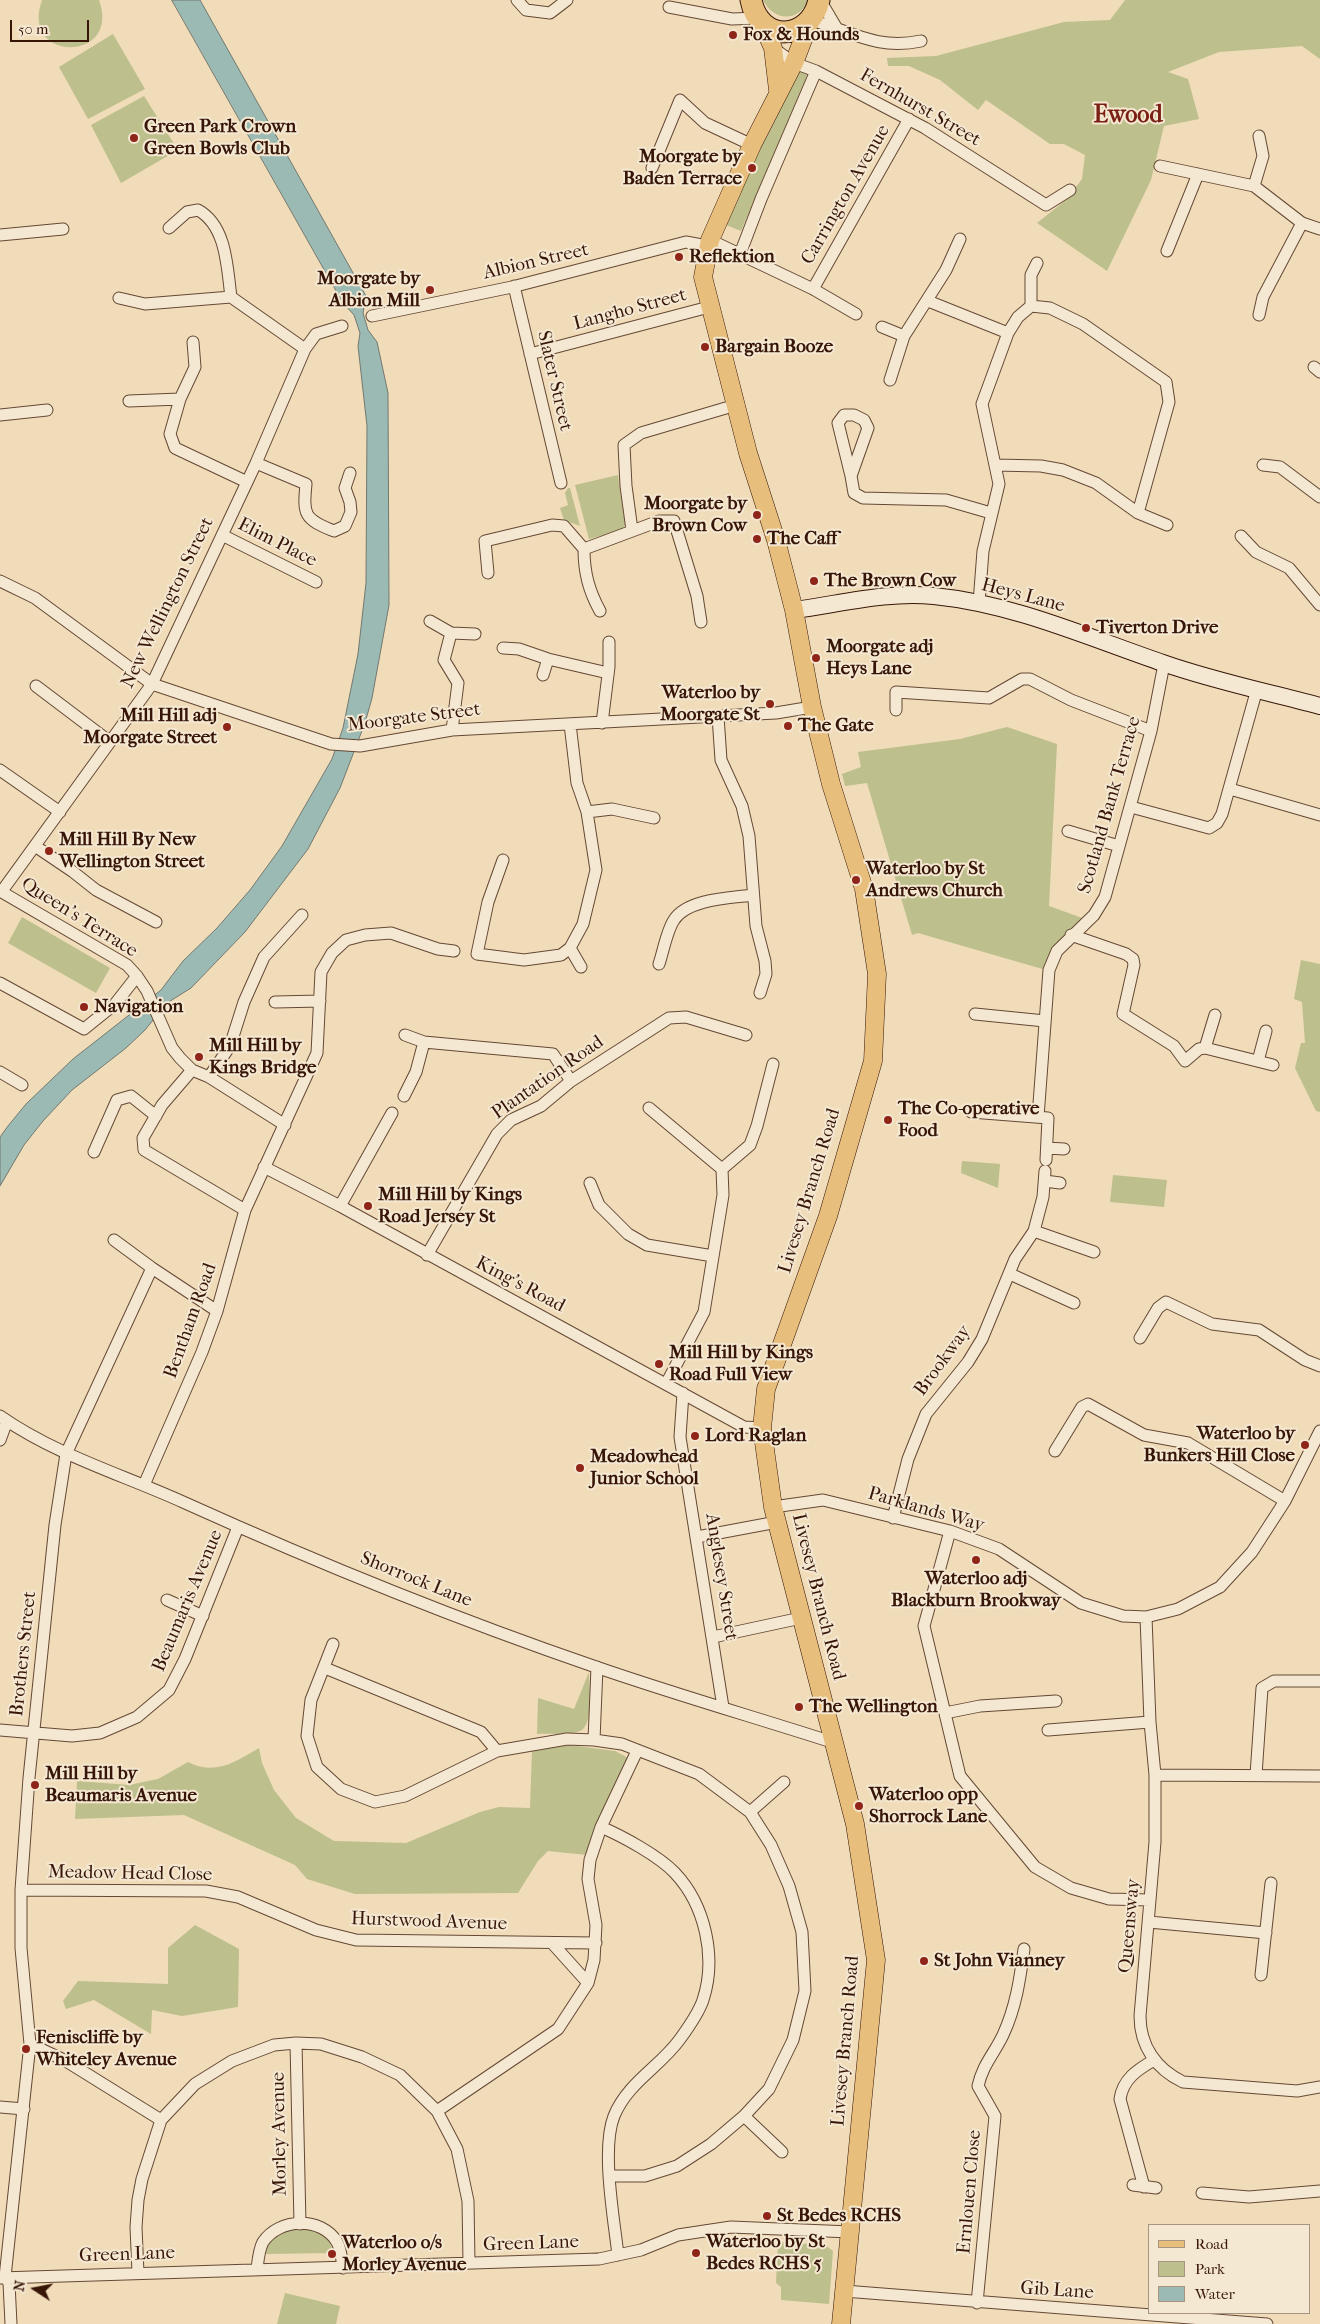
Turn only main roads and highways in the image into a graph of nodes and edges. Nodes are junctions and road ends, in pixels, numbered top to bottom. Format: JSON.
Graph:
{"nodes":[{"id":1,"x":820,"y":0,"type":"edge"},
{"id":2,"x":753,"y":10,"type":"edge"},
{"id":3,"x":810,"y":21,"type":"junction"},
{"id":4,"x":778,"y":90,"type":"junction"},
{"id":5,"x":841,"y":2324,"type":"edge"}],
"edges":[{"from":1,"to":3,"type":"highway"},
{"from":2,"to":3,"type":"highway"},
{"from":2,"to":4,"type":"main road"},
{"from":3,"to":4,"type":"main road","name":"Livesey Branch Road"},
{"from":4,"to":5,"type":"main road","name":"Livesey Branch Road"}]}
